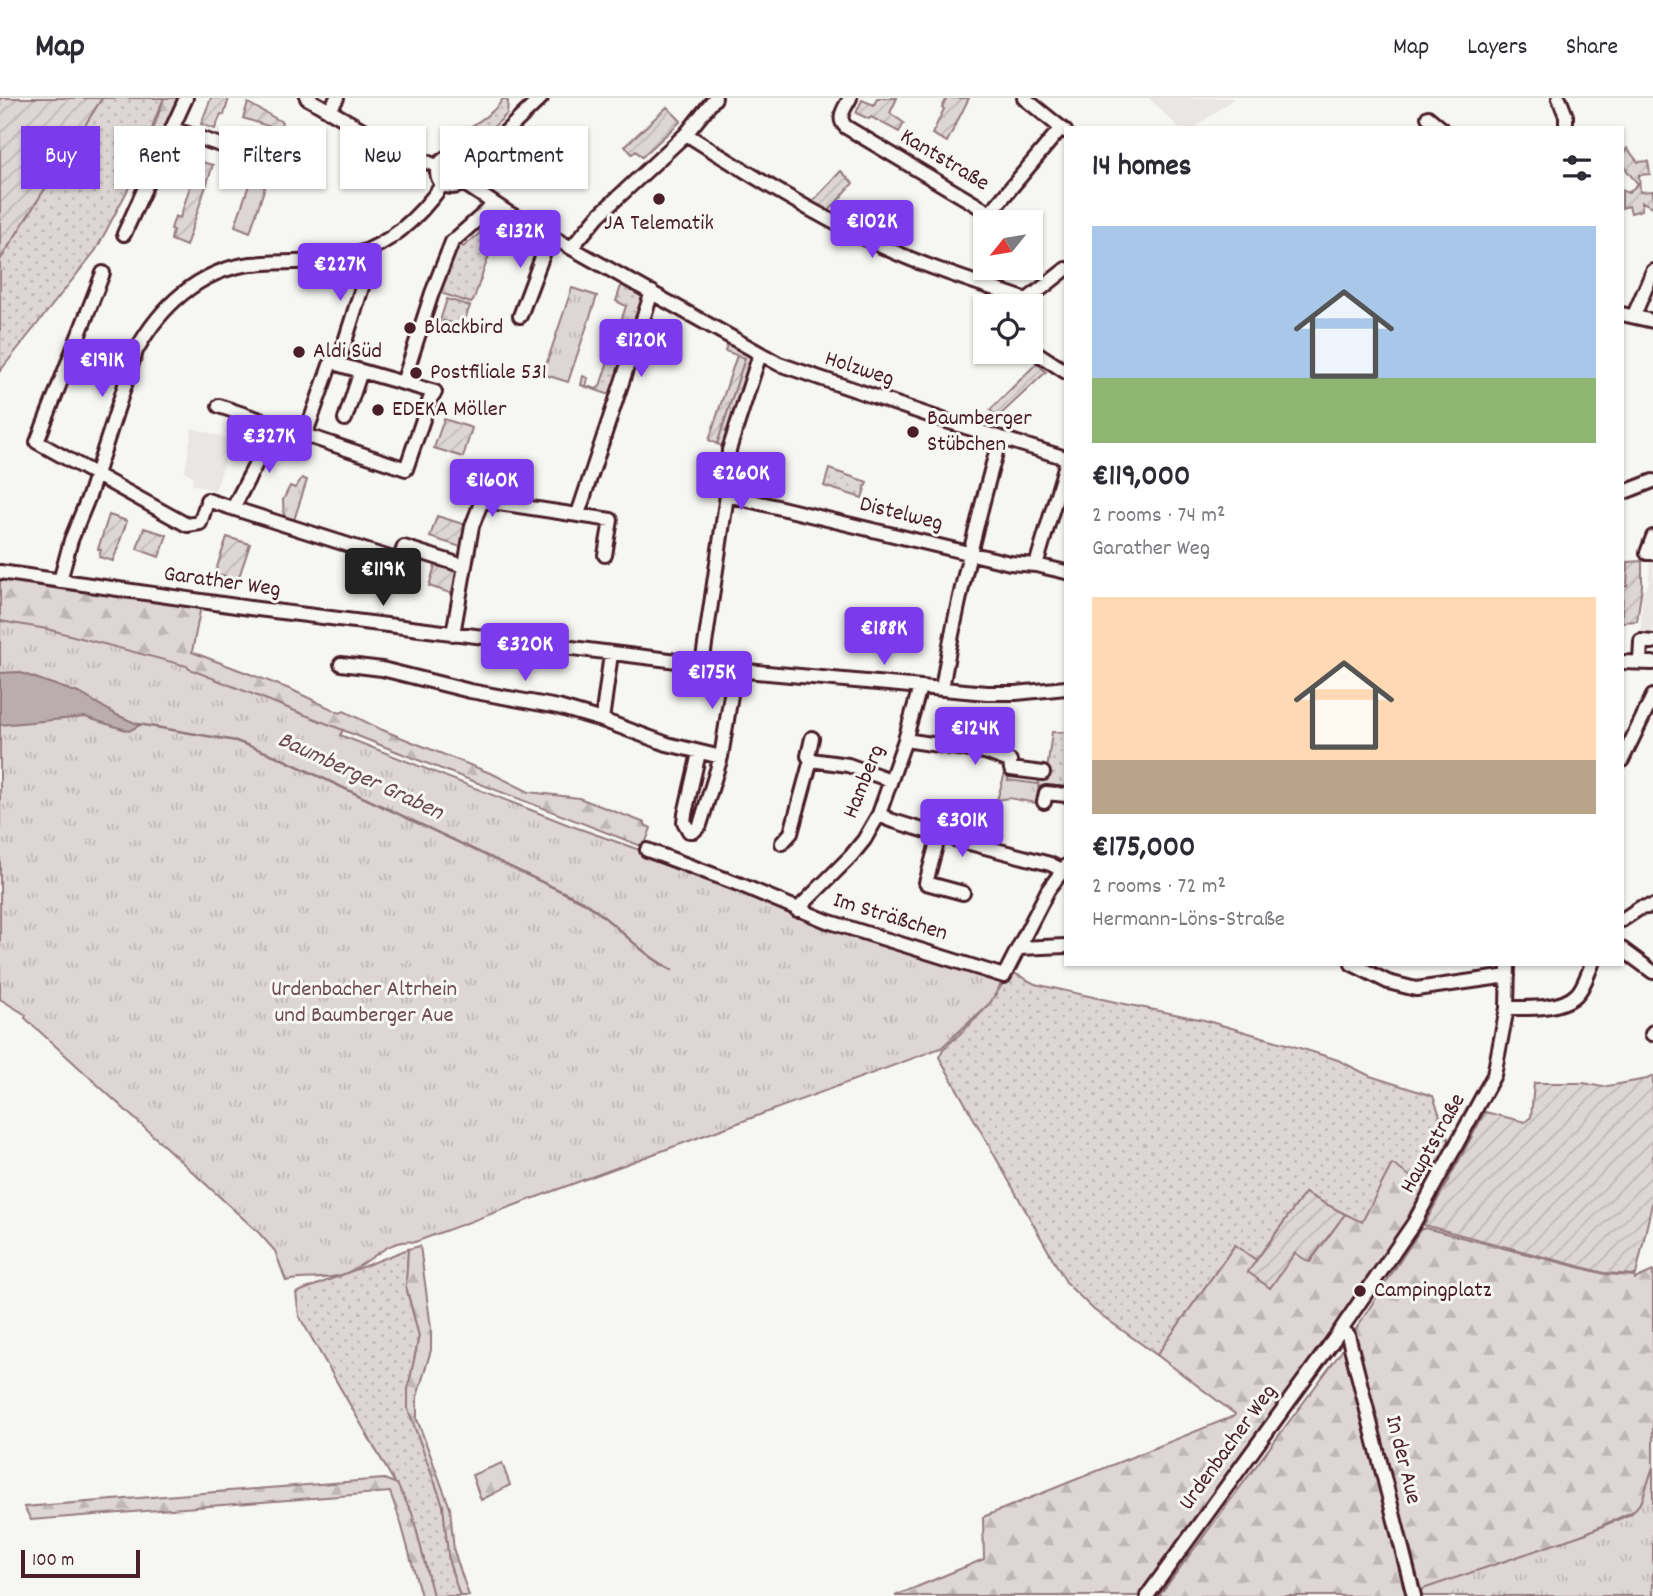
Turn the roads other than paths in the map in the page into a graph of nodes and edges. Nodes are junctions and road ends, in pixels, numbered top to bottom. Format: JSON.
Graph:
{"nodes":[{"id":1,"x":186,"y":98,"type":"edge"},
{"id":2,"x":307,"y":98,"type":"edge"},
{"id":3,"x":337,"y":98,"type":"edge"},
{"id":4,"x":541,"y":98,"type":"edge"},
{"id":5,"x":715,"y":98,"type":"edge"},
{"id":6,"x":850,"y":98,"type":"edge"},
{"id":7,"x":1024,"y":98,"type":"edge"},
{"id":8,"x":1559,"y":98,"type":"edge"},
{"id":9,"x":329,"y":111,"type":"junction"},
{"id":10,"x":1428,"y":117,"type":"dead end"},
{"id":11,"x":174,"y":126,"type":"edge"},
{"id":12,"x":511,"y":126,"type":"edge"},
{"id":13,"x":1439,"y":126,"type":"edge"},
{"id":14,"x":1566,"y":126,"type":"edge"},
{"id":15,"x":1064,"y":130,"type":"edge"},
{"id":16,"x":685,"y":134,"type":"junction"},
{"id":17,"x":439,"y":167,"type":"joint"},
{"id":18,"x":440,"y":179,"type":"edge"},
{"id":19,"x":440,"y":188,"type":"edge"},
{"id":20,"x":145,"y":189,"type":"edge"},
{"id":21,"x":472,"y":189,"type":"edge"},
{"id":22,"x":492,"y":203,"type":"junction"},
{"id":23,"x":124,"y":234,"type":"dead end"},
{"id":24,"x":550,"y":236,"type":"junction"},
{"id":25,"x":572,"y":247,"type":"junction"},
{"id":26,"x":358,"y":253,"type":"junction"},
{"id":27,"x":1064,"y":271,"type":"edge"},
{"id":28,"x":1653,"y":271,"type":"edge"},
{"id":29,"x":103,"y":273,"type":"dead end"},
{"id":30,"x":652,"y":292,"type":"junction"},
{"id":31,"x":1001,"y":294,"type":"edge"},
{"id":32,"x":1035,"y":294,"type":"edge"},
{"id":33,"x":1628,"y":314,"type":"edge"},
{"id":34,"x":520,"y":316,"type":"dead end"},
{"id":35,"x":1653,"y":321,"type":"edge"},
{"id":36,"x":760,"y":354,"type":"junction"},
{"id":37,"x":1043,"y":357,"type":"edge"},
{"id":38,"x":340,"y":365,"type":"dead end"},
{"id":39,"x":361,"y":371,"type":"junction"},
{"id":40,"x":1064,"y":371,"type":"edge"},
{"id":41,"x":403,"y":383,"type":"junction"},
{"id":42,"x":219,"y":406,"type":"dead end"},
{"id":43,"x":345,"y":419,"type":"dead end"},
{"id":44,"x":280,"y":427,"type":"junction"},
{"id":45,"x":305,"y":436,"type":"junction"},
{"id":46,"x":1000,"y":438,"type":"junction"},
{"id":47,"x":1064,"y":457,"type":"edge"},
{"id":48,"x":1064,"y":471,"type":"edge"},
{"id":49,"x":95,"y":474,"type":"junction"},
{"id":50,"x":1653,"y":481,"type":"edge"},
{"id":51,"x":1624,"y":492,"type":"edge"},
{"id":52,"x":727,"y":495,"type":"junction"},
{"id":53,"x":233,"y":508,"type":"junction"},
{"id":54,"x":578,"y":514,"type":"junction"},
{"id":55,"x":1653,"y":537,"type":"edge"},
{"id":56,"x":968,"y":553,"type":"junction"},
{"id":57,"x":1653,"y":553,"type":"edge"},
{"id":58,"x":605,"y":555,"type":"dead end"},
{"id":59,"x":1036,"y":565,"type":"junction"},
{"id":60,"x":464,"y":566,"type":"junction"},
{"id":61,"x":0,"y":572,"type":"edge"},
{"id":62,"x":1064,"y":572,"type":"edge"},
{"id":63,"x":60,"y":581,"type":"junction"},
{"id":64,"x":453,"y":634,"type":"junction"},
{"id":65,"x":1653,"y":642,"type":"edge"},
{"id":66,"x":611,"y":654,"type":"junction"},
{"id":67,"x":1624,"y":662,"type":"edge"},
{"id":68,"x":1647,"y":662,"type":"edge"},
{"id":69,"x":341,"y":664,"type":"dead end"},
{"id":70,"x":702,"y":665,"type":"junction"},
{"id":71,"x":735,"y":670,"type":"junction"},
{"id":72,"x":920,"y":687,"type":"junction"},
{"id":73,"x":1064,"y":688,"type":"edge"},
{"id":74,"x":942,"y":689,"type":"junction"},
{"id":75,"x":1653,"y":696,"type":"edge"},
{"id":76,"x":602,"y":720,"type":"junction"},
{"id":77,"x":812,"y":738,"type":"dead end"},
{"id":78,"x":905,"y":740,"type":"junction"},
{"id":79,"x":699,"y":752,"type":"junction"},
{"id":80,"x":1624,"y":756,"type":"edge"},
{"id":81,"x":721,"y":757,"type":"junction"},
{"id":82,"x":811,"y":760,"type":"junction"},
{"id":83,"x":1043,"y":773,"type":"dead end"},
{"id":84,"x":890,"y":780,"type":"junction"},
{"id":85,"x":1064,"y":794,"type":"edge"},
{"id":86,"x":1044,"y":802,"type":"dead end"},
{"id":87,"x":879,"y":814,"type":"junction"},
{"id":88,"x":939,"y":835,"type":"junction"},
{"id":89,"x":782,"y":843,"type":"dead end"},
{"id":90,"x":646,"y":850,"type":"dead end"},
{"id":91,"x":1064,"y":868,"type":"edge"},
{"id":92,"x":963,"y":892,"type":"dead end"},
{"id":93,"x":1653,"y":906,"type":"edge"},
{"id":94,"x":797,"y":910,"type":"junction"},
{"id":95,"x":1624,"y":919,"type":"edge"},
{"id":96,"x":1030,"y":928,"type":"junction"},
{"id":97,"x":1064,"y":946,"type":"edge"},
{"id":98,"x":1043,"y":947,"type":"junction"},
{"id":99,"x":1019,"y":948,"type":"junction"},
{"id":100,"x":1624,"y":950,"type":"edge"},
{"id":101,"x":1356,"y":966,"type":"edge"},
{"id":102,"x":1591,"y":966,"type":"edge"},
{"id":103,"x":1508,"y":970,"type":"edge"},
{"id":104,"x":1653,"y":972,"type":"edge"},
{"id":105,"x":1507,"y":1008,"type":"junction"},
{"id":106,"x":1346,"y":1330,"type":"junction"},
{"id":107,"x":1147,"y":1596,"type":"edge"},
{"id":108,"x":1414,"y":1596,"type":"edge"}],
"edges":[{"from":1,"to":11,"type":"street"},
{"from":2,"to":9,"type":"street"},
{"from":3,"to":9,"type":"street"},
{"from":4,"to":12,"type":"street"},
{"from":5,"to":16,"type":"street"},
{"from":6,"to":15,"type":"street","name":"Kantstraße"},
{"from":7,"to":15,"type":"street"},
{"from":8,"to":14,"type":"street"},
{"from":9,"to":17,"type":"street"},
{"from":10,"to":13,"type":"street"},
{"from":16,"to":25,"type":"street"},
{"from":16,"to":31,"type":"street"},
{"from":17,"to":18,"type":"street"},
{"from":19,"to":26,"type":"street"},
{"from":20,"to":23,"type":"street"},
{"from":21,"to":22,"type":"street","name":"Holzweg"},
{"from":22,"to":24,"type":"street","name":"Holzweg"},
{"from":22,"to":41,"type":"street"},
{"from":24,"to":25,"type":"street","name":"Holzweg"},
{"from":24,"to":34,"type":"street"},
{"from":25,"to":30,"type":"street","name":"Holzweg"},
{"from":26,"to":45,"type":"street"},
{"from":26,"to":49,"type":"street"},
{"from":27,"to":32,"type":"street"},
{"from":28,"to":33,"type":"street"},
{"from":29,"to":49,"type":"street"},
{"from":30,"to":36,"type":"street","name":"Holzweg"},
{"from":30,"to":54,"type":"street"},
{"from":33,"to":35,"type":"street"},
{"from":36,"to":46,"type":"street","name":"Holzweg"},
{"from":36,"to":52,"type":"street"},
{"from":37,"to":40,"type":"street"},
{"from":38,"to":39,"type":"street"},
{"from":39,"to":41,"type":"street"},
{"from":39,"to":43,"type":"street"},
{"from":41,"to":45,"type":"street"},
{"from":42,"to":44,"type":"street"},
{"from":44,"to":45,"type":"street"},
{"from":44,"to":53,"type":"street"},
{"from":46,"to":47,"type":"street","name":"Holzweg"},
{"from":46,"to":56,"type":"street"},
{"from":48,"to":59,"type":"street"},
{"from":49,"to":53,"type":"street"},
{"from":49,"to":63,"type":"street"},
{"from":50,"to":51,"type":"street"},
{"from":52,"to":56,"type":"street","name":"Distelweg"},
{"from":52,"to":70,"type":"street"},
{"from":53,"to":60,"type":"street"},
{"from":54,"to":58,"type":"street"},
{"from":54,"to":60,"type":"street"},
{"from":55,"to":57,"type":"street"},
{"from":56,"to":59,"type":"street","name":"Distelweg"},
{"from":56,"to":74,"type":"street"},
{"from":59,"to":62,"type":"street","name":"Distelweg"},
{"from":60,"to":64,"type":"street"},
{"from":61,"to":63,"type":"street","name":"Garather Weg"},
{"from":63,"to":64,"type":"street","name":"Garather Weg"},
{"from":64,"to":66,"type":"street","name":"Garather Weg"},
{"from":65,"to":68,"type":"street"},
{"from":66,"to":70,"type":"street","name":"Garather Weg"},
{"from":66,"to":76,"type":"street"},
{"from":67,"to":68,"type":"street"},
{"from":69,"to":76,"type":"street"},
{"from":70,"to":71,"type":"street","name":"Garather Weg"},
{"from":71,"to":72,"type":"street","name":"Garather Weg"},
{"from":71,"to":81,"type":"street"},
{"from":72,"to":74,"type":"street","name":"Garather Weg"},
{"from":72,"to":78,"type":"street","name":"Hamberg"},
{"from":73,"to":74,"type":"street","name":"Garather Weg"},
{"from":75,"to":80,"type":"street"},
{"from":76,"to":79,"type":"street"},
{"from":77,"to":82,"type":"street"},
{"from":78,"to":83,"type":"street"},
{"from":78,"to":84,"type":"street","name":"Hamberg"},
{"from":79,"to":81,"type":"street"},
{"from":79,"to":81,"type":"street"},
{"from":82,"to":84,"type":"street"},
{"from":82,"to":89,"type":"street"},
{"from":84,"to":87,"type":"street","name":"Hamberg"},
{"from":85,"to":86,"type":"street"},
{"from":87,"to":88,"type":"street"},
{"from":87,"to":94,"type":"street","name":"Hamberg"},
{"from":88,"to":91,"type":"street"},
{"from":88,"to":92,"type":"street"},
{"from":90,"to":94,"type":"street","name":"Im Sträßchen"},
{"from":91,"to":96,"type":"street","name":"Im Sträßchen"},
{"from":93,"to":95,"type":"street"},
{"from":94,"to":99,"type":"street","name":"Im Sträßchen"},
{"from":96,"to":98,"type":"street"},
{"from":96,"to":99,"type":"street","name":"Im Sträßchen"},
{"from":97,"to":98,"type":"street"},
{"from":98,"to":99,"type":"street"},
{"from":100,"to":104,"type":"street"},
{"from":101,"to":103,"type":"street"},
{"from":102,"to":105,"type":"street"},
{"from":103,"to":105,"type":"street","name":"Hauptstraße"},
{"from":105,"to":106,"type":"street","name":"Hauptstraße"},
{"from":106,"to":107,"type":"street","name":"Urdenbacher Weg"},
{"from":106,"to":108,"type":"street","name":"In der Aue"}]}
